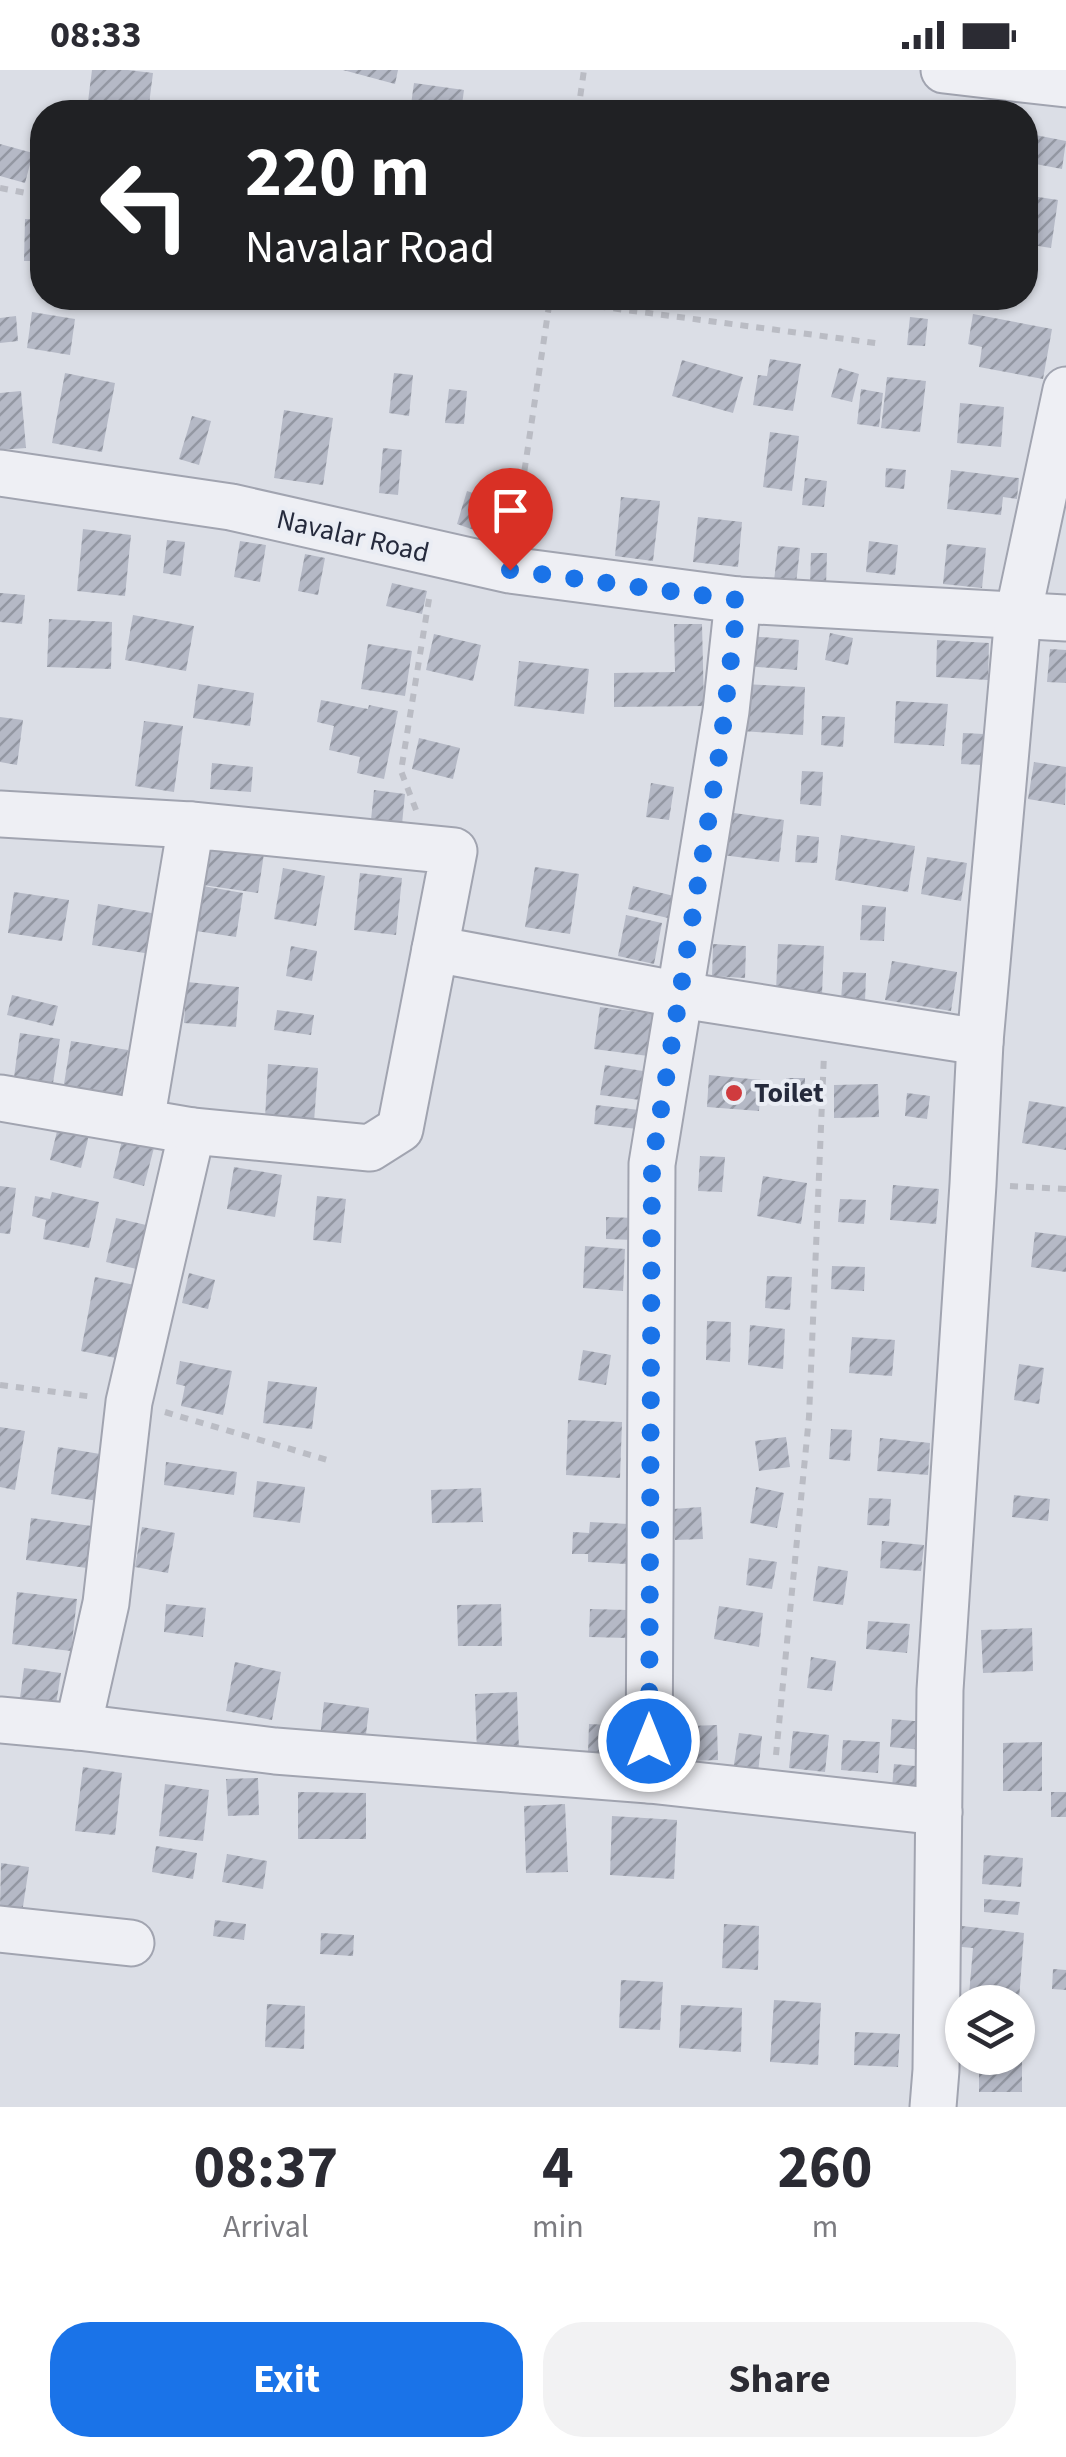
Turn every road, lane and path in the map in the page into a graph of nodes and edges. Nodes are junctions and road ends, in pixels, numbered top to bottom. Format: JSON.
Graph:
{"nodes":[{"id":1,"x":584,"y":70,"type":"edge"},
{"id":2,"x":944,"y":70,"type":"edge"},
{"id":3,"x":1066,"y":84,"type":"edge"},
{"id":4,"x":580,"y":100,"type":"edge"},
{"id":5,"x":0,"y":188,"type":"edge"},
{"id":6,"x":30,"y":194,"type":"edge"},
{"id":7,"x":548,"y":310,"type":"edge"},
{"id":8,"x":631,"y":310,"type":"edge"},
{"id":9,"x":883,"y":344,"type":"dead end"},
{"id":10,"x":1066,"y":390,"type":"edge"},
{"id":11,"x":0,"y":473,"type":"edge"},
{"id":12,"x":436,"y":556,"type":"junction"},
{"id":13,"x":510,"y":570,"type":"junction"},
{"id":14,"x":738,"y":600,"type":"junction"},
{"id":15,"x":1018,"y":615,"type":"junction"},
{"id":16,"x":1066,"y":618,"type":"edge"},
{"id":17,"x":0,"y":814,"type":"edge"},
{"id":18,"x":191,"y":825,"type":"junction"},
{"id":19,"x":430,"y":848,"type":"junction"},
{"id":20,"x":435,"y":949,"type":"junction"},
{"id":21,"x":680,"y":995,"type":"junction"},
{"id":22,"x":826,"y":1018,"type":"junction"},
{"id":23,"x":980,"y":1042,"type":"junction"},
{"id":24,"x":0,"y":1098,"type":"edge"},
{"id":25,"x":141,"y":1122,"type":"junction"},
{"id":26,"x":192,"y":1132,"type":"junction"},
{"id":27,"x":973,"y":1184,"type":"junction"},
{"id":28,"x":1066,"y":1189,"type":"edge"},
{"id":29,"x":0,"y":1720,"type":"edge"},
{"id":30,"x":78,"y":1727,"type":"junction"},
{"id":31,"x":649,"y":1780,"type":"junction"},
{"id":32,"x":773,"y":1794,"type":"junction"},
{"id":33,"x":939,"y":1812,"type":"junction"},
{"id":34,"x":0,"y":1929,"type":"edge"},
{"id":35,"x":131,"y":1944,"type":"dead end"},
{"id":36,"x":934,"y":2107,"type":"edge"}],
"edges":[{"from":1,"to":4,"type":"path"},
{"from":2,"to":3,"type":"street"},
{"from":5,"to":6,"type":"path"},
{"from":7,"to":13,"type":"path"},
{"from":8,"to":9,"type":"path"},
{"from":10,"to":15,"type":"street"},
{"from":11,"to":12,"type":"street","name":"Navalar Road"},
{"from":12,"to":13,"type":"street","name":"Navalar Road"},
{"from":12,"to":19,"type":"path"},
{"from":13,"to":14,"type":"street","name":"Navalar Road"},
{"from":14,"to":15,"type":"street","name":"Navalar Road"},
{"from":14,"to":21,"type":"street"},
{"from":15,"to":16,"type":"street","name":"Navalar Road"},
{"from":15,"to":23,"type":"street"},
{"from":17,"to":18,"type":"street"},
{"from":18,"to":19,"type":"street"},
{"from":18,"to":25,"type":"street"},
{"from":19,"to":20,"type":"street"},
{"from":20,"to":21,"type":"street"},
{"from":20,"to":26,"type":"street"},
{"from":21,"to":22,"type":"street"},
{"from":21,"to":31,"type":"street"},
{"from":22,"to":23,"type":"street"},
{"from":22,"to":32,"type":"path"},
{"from":23,"to":27,"type":"street"},
{"from":24,"to":25,"type":"street"},
{"from":25,"to":26,"type":"street"},
{"from":26,"to":30,"type":"street"},
{"from":27,"to":28,"type":"path"},
{"from":27,"to":33,"type":"street"},
{"from":29,"to":30,"type":"street"},
{"from":30,"to":31,"type":"street"},
{"from":31,"to":32,"type":"street"},
{"from":32,"to":33,"type":"street"},
{"from":33,"to":36,"type":"street"},
{"from":34,"to":35,"type":"street"}]}
